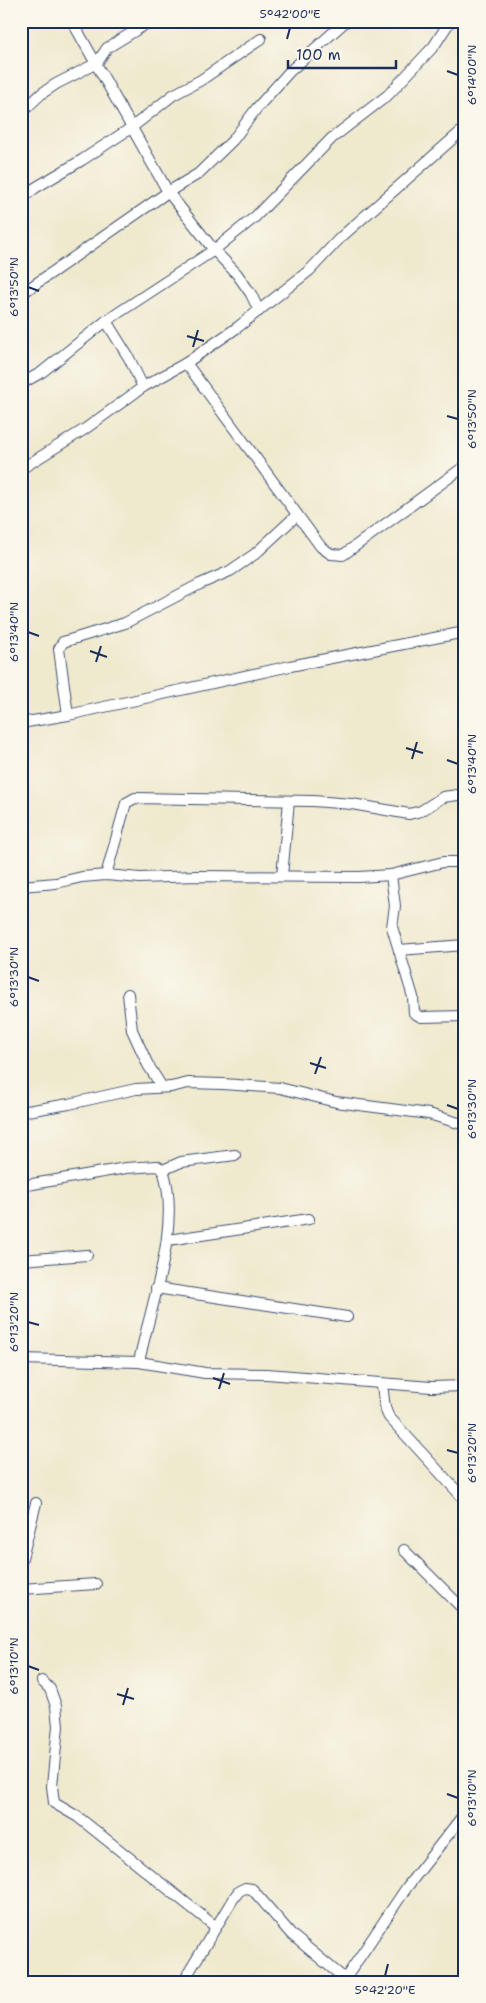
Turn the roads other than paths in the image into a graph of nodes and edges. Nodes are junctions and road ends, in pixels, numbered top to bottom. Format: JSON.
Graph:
{"nodes":[{"id":1,"x":72,"y":21,"type":"edge"},
{"id":2,"x":152,"y":21,"type":"edge"},
{"id":3,"x":346,"y":21,"type":"edge"},
{"id":4,"x":450,"y":21,"type":"edge"},
{"id":5,"x":261,"y":39,"type":"dead end"},
{"id":6,"x":97,"y":64,"type":"junction"},
{"id":7,"x":21,"y":113,"type":"edge"},
{"id":8,"x":131,"y":128,"type":"junction"},
{"id":9,"x":465,"y":128,"type":"edge"},
{"id":10,"x":168,"y":192,"type":"junction"},
{"id":11,"x":21,"y":199,"type":"edge"},
{"id":12,"x":214,"y":250,"type":"junction"},
{"id":13,"x":21,"y":294,"type":"edge"},
{"id":14,"x":259,"y":311,"type":"junction"},
{"id":15,"x":106,"y":322,"type":"junction"},
{"id":16,"x":186,"y":363,"type":"junction"},
{"id":17,"x":21,"y":384,"type":"edge"},
{"id":18,"x":143,"y":387,"type":"junction"},
{"id":19,"x":465,"y":466,"type":"edge"},
{"id":20,"x":21,"y":470,"type":"edge"},
{"id":21,"x":298,"y":515,"type":"junction"},
{"id":22,"x":465,"y":632,"type":"edge"},
{"id":23,"x":68,"y":715,"type":"junction"},
{"id":24,"x":21,"y":722,"type":"edge"},
{"id":25,"x":465,"y":794,"type":"edge"},
{"id":26,"x":289,"y":801,"type":"junction"},
{"id":27,"x":465,"y":862,"type":"edge"},
{"id":28,"x":106,"y":875,"type":"junction"},
{"id":29,"x":391,"y":875,"type":"junction"},
{"id":30,"x":282,"y":876,"type":"junction"},
{"id":31,"x":21,"y":886,"type":"edge"},
{"id":32,"x":465,"y":945,"type":"edge"},
{"id":33,"x":398,"y":950,"type":"junction"},
{"id":34,"x":128,"y":994,"type":"dead end"},
{"id":35,"x":465,"y":1016,"type":"edge"},
{"id":36,"x":162,"y":1087,"type":"junction"},
{"id":37,"x":21,"y":1112,"type":"edge"},
{"id":38,"x":465,"y":1125,"type":"edge"},
{"id":39,"x":235,"y":1155,"type":"dead end"},
{"id":40,"x":163,"y":1170,"type":"junction"},
{"id":41,"x":21,"y":1186,"type":"edge"},
{"id":42,"x":309,"y":1219,"type":"dead end"},
{"id":43,"x":168,"y":1240,"type":"junction"},
{"id":44,"x":87,"y":1255,"type":"dead end"},
{"id":45,"x":21,"y":1260,"type":"edge"},
{"id":46,"x":156,"y":1288,"type":"junction"},
{"id":47,"x":348,"y":1317,"type":"dead end"},
{"id":48,"x":21,"y":1358,"type":"edge"},
{"id":49,"x":139,"y":1362,"type":"junction"},
{"id":50,"x":381,"y":1382,"type":"junction"},
{"id":51,"x":465,"y":1386,"type":"edge"},
{"id":52,"x":465,"y":1500,"type":"edge"},
{"id":53,"x":36,"y":1503,"type":"dead end"},
{"id":54,"x":404,"y":1550,"type":"dead end"},
{"id":55,"x":21,"y":1562,"type":"edge"},
{"id":56,"x":96,"y":1584,"type":"dead end"},
{"id":57,"x":21,"y":1589,"type":"edge"},
{"id":58,"x":465,"y":1611,"type":"edge"},
{"id":59,"x":42,"y":1681,"type":"dead end"},
{"id":60,"x":464,"y":1815,"type":"edge"},
{"id":61,"x":216,"y":1926,"type":"junction"},
{"id":62,"x":344,"y":1980,"type":"edge"},
{"id":63,"x":183,"y":1982,"type":"edge"}],
"edges":[{"from":1,"to":6,"type":"street"},
{"from":2,"to":6,"type":"street"},
{"from":3,"to":10,"type":"street"},
{"from":4,"to":12,"type":"street"},
{"from":5,"to":8,"type":"street"},
{"from":6,"to":7,"type":"street"},
{"from":6,"to":8,"type":"street"},
{"from":8,"to":10,"type":"street"},
{"from":8,"to":11,"type":"street"},
{"from":9,"to":14,"type":"street"},
{"from":10,"to":12,"type":"street"},
{"from":10,"to":13,"type":"street"},
{"from":12,"to":14,"type":"street"},
{"from":12,"to":15,"type":"street"},
{"from":14,"to":16,"type":"street"},
{"from":15,"to":17,"type":"street"},
{"from":15,"to":18,"type":"street"},
{"from":16,"to":18,"type":"street"},
{"from":16,"to":21,"type":"street"},
{"from":18,"to":20,"type":"street"},
{"from":19,"to":21,"type":"street"},
{"from":21,"to":23,"type":"street"},
{"from":22,"to":23,"type":"street"},
{"from":23,"to":24,"type":"street"},
{"from":25,"to":26,"type":"street"},
{"from":26,"to":28,"type":"street"},
{"from":26,"to":30,"type":"street"},
{"from":27,"to":29,"type":"street"},
{"from":28,"to":30,"type":"street"},
{"from":28,"to":31,"type":"street"},
{"from":29,"to":30,"type":"street"},
{"from":29,"to":33,"type":"street"},
{"from":32,"to":33,"type":"street"},
{"from":33,"to":35,"type":"street"},
{"from":34,"to":36,"type":"street"},
{"from":36,"to":37,"type":"street"},
{"from":36,"to":38,"type":"street"},
{"from":39,"to":40,"type":"street"},
{"from":40,"to":41,"type":"street"},
{"from":40,"to":43,"type":"street"},
{"from":42,"to":43,"type":"street"},
{"from":43,"to":46,"type":"street"},
{"from":44,"to":45,"type":"street"},
{"from":46,"to":47,"type":"street"},
{"from":46,"to":49,"type":"street"},
{"from":48,"to":49,"type":"street"},
{"from":49,"to":50,"type":"street"},
{"from":50,"to":51,"type":"street"},
{"from":50,"to":52,"type":"street"},
{"from":53,"to":55,"type":"street"},
{"from":54,"to":58,"type":"street"},
{"from":56,"to":57,"type":"street"},
{"from":59,"to":61,"type":"street"},
{"from":60,"to":62,"type":"street"},
{"from":61,"to":62,"type":"street"},
{"from":61,"to":63,"type":"street"}]}
